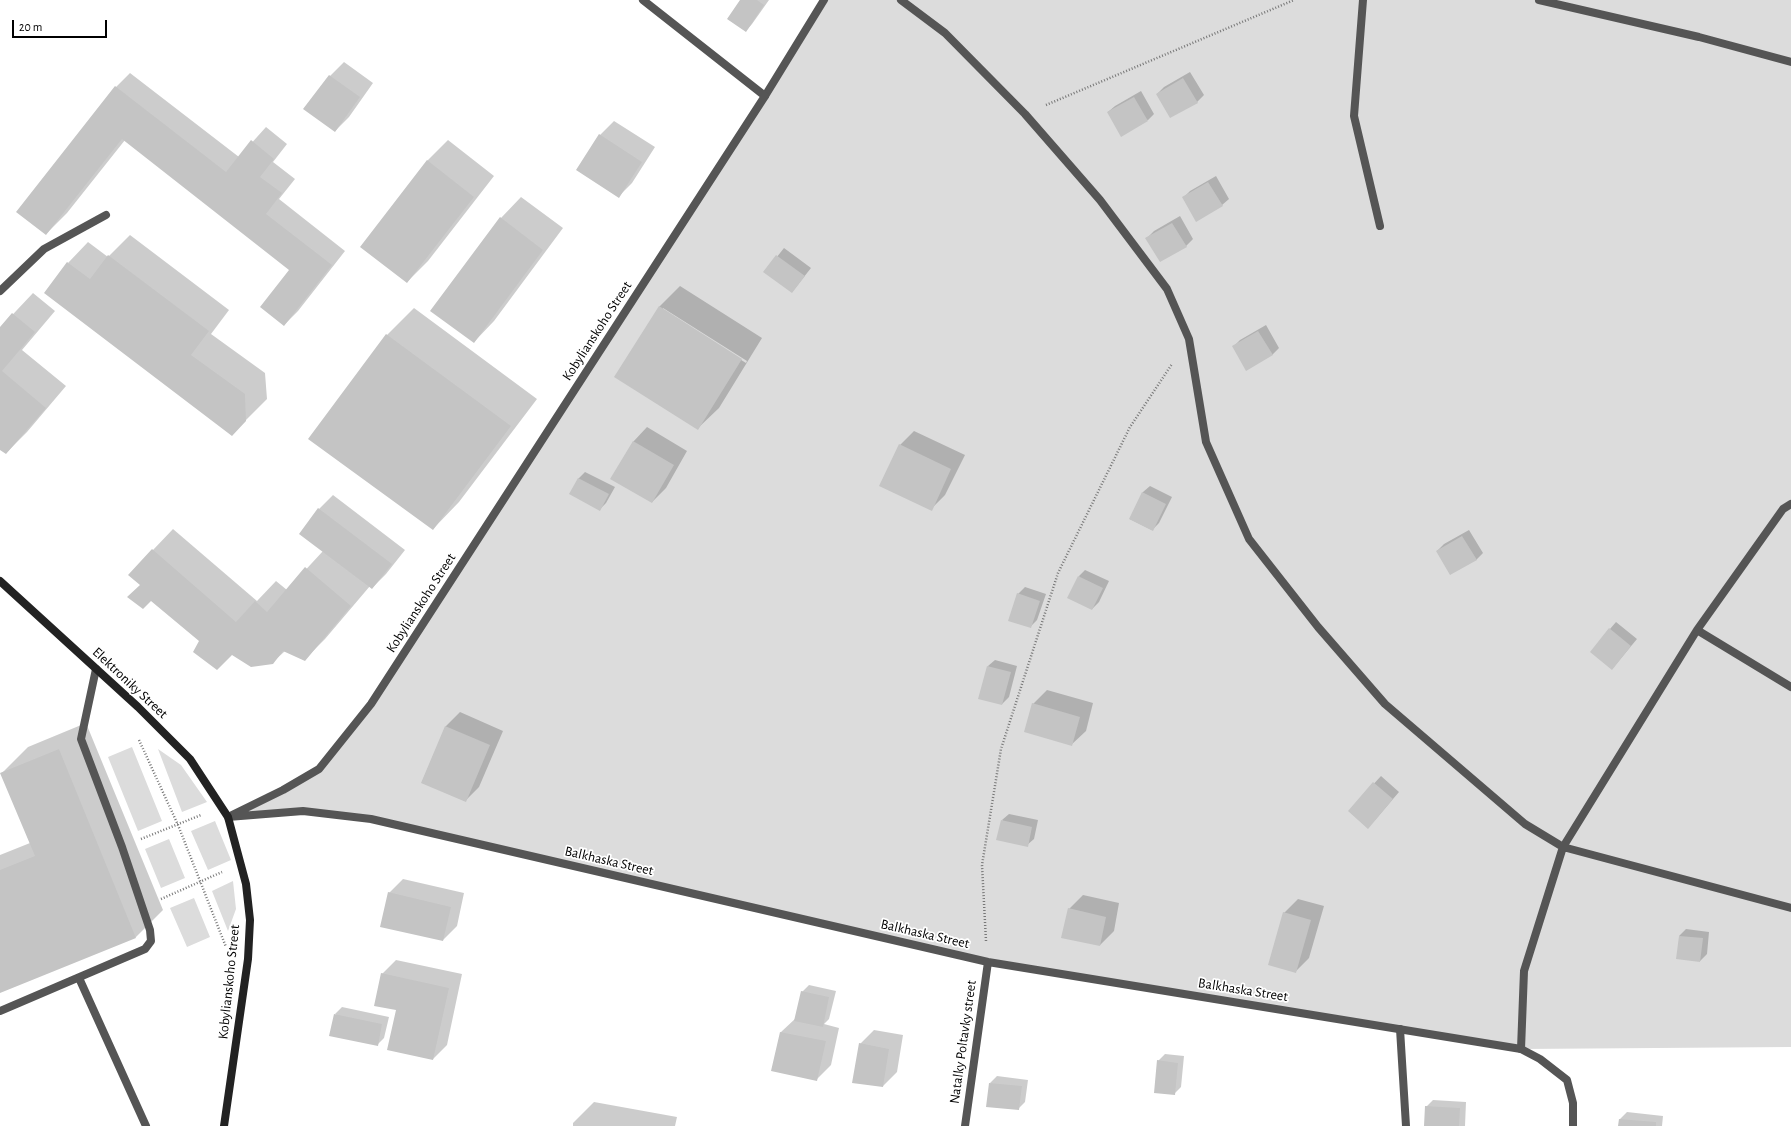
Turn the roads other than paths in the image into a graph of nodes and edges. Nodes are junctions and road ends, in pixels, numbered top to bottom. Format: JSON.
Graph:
{"nodes":[{"id":1,"x":643,"y":0,"type":"edge"},
{"id":2,"x":824,"y":0,"type":"edge"},
{"id":3,"x":901,"y":0,"type":"edge"},
{"id":4,"x":1363,"y":0,"type":"edge"},
{"id":5,"x":1539,"y":0,"type":"edge"},
{"id":6,"x":1791,"y":62,"type":"edge"},
{"id":7,"x":765,"y":96,"type":"junction"},
{"id":8,"x":106,"y":214,"type":"dead end"},
{"id":9,"x":1380,"y":226,"type":"dead end"},
{"id":10,"x":0,"y":291,"type":"edge"},
{"id":11,"x":1791,"y":504,"type":"edge"},
{"id":12,"x":0,"y":581,"type":"edge"},
{"id":13,"x":1697,"y":630,"type":"junction"},
{"id":14,"x":96,"y":669,"type":"junction"},
{"id":15,"x":1791,"y":687,"type":"edge"},
{"id":16,"x":228,"y":817,"type":"junction"},
{"id":17,"x":1563,"y":847,"type":"junction"},
{"id":18,"x":1791,"y":908,"type":"edge"},
{"id":19,"x":988,"y":962,"type":"junction"},
{"id":20,"x":80,"y":978,"type":"junction"},
{"id":21,"x":0,"y":1011,"type":"edge"},
{"id":22,"x":1400,"y":1029,"type":"junction"},
{"id":23,"x":1521,"y":1049,"type":"junction"},
{"id":24,"x":146,"y":1126,"type":"edge"},
{"id":25,"x":224,"y":1126,"type":"edge"},
{"id":26,"x":965,"y":1126,"type":"edge"},
{"id":27,"x":1406,"y":1126,"type":"edge"},
{"id":28,"x":1573,"y":1126,"type":"edge"}],
"edges":[{"from":1,"to":7,"type":"street"},
{"from":2,"to":7,"type":"street","name":"Kobylianskoho Street"},
{"from":3,"to":17,"type":"street"},
{"from":4,"to":9,"type":"street"},
{"from":5,"to":6,"type":"street"},
{"from":7,"to":16,"type":"street","name":"Kobylianskoho Street"},
{"from":8,"to":10,"type":"street"},
{"from":11,"to":13,"type":"street"},
{"from":12,"to":14,"type":"main road","name":"Elektroniky Street"},
{"from":13,"to":15,"type":"street"},
{"from":13,"to":17,"type":"street"},
{"from":14,"to":16,"type":"main road","name":"Elektroniky Street"},
{"from":14,"to":20,"type":"street"},
{"from":16,"to":19,"type":"street","name":"Balkhaska Street"},
{"from":16,"to":25,"type":"main road","name":"Kobylianskoho Street"},
{"from":17,"to":18,"type":"street"},
{"from":17,"to":23,"type":"street"},
{"from":19,"to":22,"type":"street","name":"Balkhaska Street"},
{"from":19,"to":26,"type":"street","name":"Natalky Poltavky street"},
{"from":20,"to":21,"type":"street"},
{"from":20,"to":24,"type":"street"},
{"from":22,"to":23,"type":"street","name":"Balkhaska Street"},
{"from":22,"to":27,"type":"street"},
{"from":23,"to":28,"type":"street","name":"Balkhaska Street"}]}
